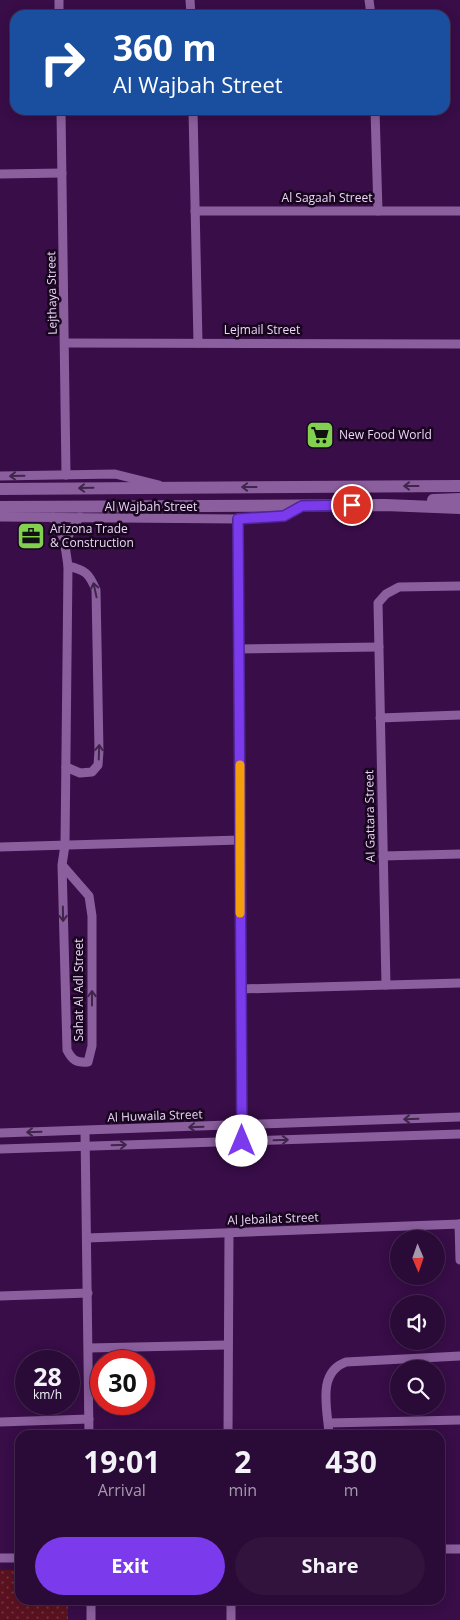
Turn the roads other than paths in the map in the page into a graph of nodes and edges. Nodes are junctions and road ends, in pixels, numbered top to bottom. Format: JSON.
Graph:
{"nodes":[{"id":1,"x":61,"y":115,"type":"edge"},
{"id":2,"x":193,"y":115,"type":"edge"},
{"id":3,"x":375,"y":115,"type":"edge"},
{"id":4,"x":62,"y":173,"type":"junction"},
{"id":5,"x":0,"y":174,"type":"edge"},
{"id":6,"x":195,"y":211,"type":"junction"},
{"id":7,"x":378,"y":211,"type":"junction"},
{"id":8,"x":460,"y":211,"type":"edge"},
{"id":9,"x":65,"y":343,"type":"junction"},
{"id":10,"x":198,"y":343,"type":"junction"},
{"id":11,"x":460,"y":344,"type":"edge"},
{"id":12,"x":66,"y":475,"type":"junction"},
{"id":13,"x":0,"y":476,"type":"edge"},
{"id":14,"x":460,"y":486,"type":"edge"},
{"id":15,"x":169,"y":487,"type":"junction"},
{"id":16,"x":0,"y":488,"type":"edge"},
{"id":17,"x":460,"y":499,"type":"edge"},
{"id":18,"x":385,"y":504,"type":"junction"},
{"id":19,"x":302,"y":506,"type":"junction"},
{"id":20,"x":0,"y":507,"type":"edge"},
{"id":21,"x":460,"y":508,"type":"edge"},
{"id":22,"x":53,"y":516,"type":"junction"},
{"id":23,"x":0,"y":517,"type":"edge"},
{"id":24,"x":80,"y":517,"type":"junction"},
{"id":25,"x":238,"y":519,"type":"junction"},
{"id":26,"x":66,"y":547,"type":"junction"},
{"id":27,"x":68,"y":566,"type":"junction"},
{"id":28,"x":460,"y":586,"type":"edge"},
{"id":29,"x":379,"y":647,"type":"junction"},
{"id":30,"x":239,"y":649,"type":"junction"},
{"id":31,"x":460,"y":715,"type":"edge"},
{"id":32,"x":380,"y":718,"type":"junction"},
{"id":33,"x":66,"y":767,"type":"junction"},
{"id":34,"x":240,"y":840,"type":"junction"},
{"id":35,"x":65,"y":845,"type":"junction"},
{"id":36,"x":0,"y":847,"type":"edge"},
{"id":37,"x":460,"y":854,"type":"edge"},
{"id":38,"x":383,"y":856,"type":"junction"},
{"id":39,"x":62,"y":865,"type":"junction"},
{"id":40,"x":460,"y":983,"type":"edge"},
{"id":41,"x":386,"y":984,"type":"junction"},
{"id":42,"x":241,"y":989,"type":"junction"},
{"id":43,"x":460,"y":1117,"type":"edge"},
{"id":44,"x":242,"y":1125,"type":"junction"},
{"id":45,"x":86,"y":1131,"type":"junction"},
{"id":46,"x":0,"y":1133,"type":"edge"},
{"id":47,"x":460,"y":1134,"type":"edge"},
{"id":48,"x":242,"y":1141,"type":"junction"},
{"id":49,"x":87,"y":1146,"type":"junction"},
{"id":50,"x":0,"y":1149,"type":"edge"},
{"id":51,"x":459,"y":1224,"type":"edge"},
{"id":52,"x":229,"y":1233,"type":"junction"},
{"id":53,"x":87,"y":1238,"type":"junction"},
{"id":54,"x":460,"y":1260,"type":"edge"},
{"id":55,"x":88,"y":1293,"type":"junction"},
{"id":56,"x":0,"y":1296,"type":"edge"},
{"id":57,"x":228,"y":1345,"type":"junction"},
{"id":58,"x":89,"y":1348,"type":"junction"},
{"id":59,"x":460,"y":1356,"type":"edge"},
{"id":60,"x":89,"y":1419,"type":"junction"},
{"id":61,"x":460,"y":1420,"type":"edge"},
{"id":62,"x":0,"y":1422,"type":"edge"},
{"id":63,"x":329,"y":1424,"type":"junction"},
{"id":64,"x":89,"y":1430,"type":"edge"},
{"id":65,"x":228,"y":1430,"type":"edge"},
{"id":66,"x":329,"y":1430,"type":"edge"},
{"id":67,"x":460,"y":1548,"type":"edge"},
{"id":68,"x":445,"y":1549,"type":"edge"},
{"id":69,"x":0,"y":1558,"type":"edge"},
{"id":70,"x":15,"y":1558,"type":"edge"},
{"id":71,"x":91,"y":1605,"type":"edge"},
{"id":72,"x":231,"y":1605,"type":"edge"},
{"id":73,"x":91,"y":1620,"type":"edge"},
{"id":74,"x":231,"y":1620,"type":"edge"}],
"edges":[{"from":1,"to":4,"type":"street","name":"Lejthaya Street"},
{"from":2,"to":6,"type":"street"},
{"from":3,"to":7,"type":"street"},
{"from":4,"to":5,"type":"street"},
{"from":4,"to":9,"type":"street","name":"Lejthaya Street"},
{"from":6,"to":7,"type":"street","name":"Al Sagaah Street"},
{"from":6,"to":10,"type":"street"},
{"from":7,"to":8,"type":"street","name":"Al Sagaah Street"},
{"from":9,"to":10,"type":"street","name":"Lejmail Street"},
{"from":9,"to":12,"type":"street","name":"Lejthaya Street"},
{"from":10,"to":11,"type":"street","name":"Lejmail Street"},
{"from":12,"to":13,"type":"street","name":"Al Wajbah Street","one_way":true},
{"from":12,"to":15,"type":"street","name":"Al Wajbah Street"},
{"from":14,"to":15,"type":"street","name":"Al Wajbah Street","one_way":true},
{"from":15,"to":16,"type":"street","name":"Al Wajbah Street","one_way":true},
{"from":17,"to":18,"type":"street"},
{"from":18,"to":19,"type":"street","name":"Al Wajbah Street"},
{"from":18,"to":21,"type":"street","name":"Al Wajbah Street"},
{"from":19,"to":20,"type":"street","name":"Al Wajbah Street"},
{"from":19,"to":25,"type":"street","name":"Al Wajbah Street"},
{"from":22,"to":23,"type":"street","name":"Al Wajbah Street"},
{"from":22,"to":24,"type":"street","name":"Al Wajbah Street"},
{"from":22,"to":26,"type":"street"},
{"from":24,"to":25,"type":"street","name":"Al Wajbah Street"},
{"from":24,"to":26,"type":"street"},
{"from":25,"to":30,"type":"street"},
{"from":26,"to":27,"type":"street","name":"Sahat Al Adl Street"},
{"from":27,"to":33,"type":"street","name":"Sahat Al Adl Street"},
{"from":33,"to":27,"type":"street","one_way":true},
{"from":28,"to":29,"type":"street","name":"Al Gattara Street"},
{"from":29,"to":30,"type":"street"},
{"from":29,"to":32,"type":"street","name":"Al Gattara Street"},
{"from":30,"to":34,"type":"street"},
{"from":31,"to":32,"type":"street"},
{"from":32,"to":38,"type":"street","name":"Al Gattara Street"},
{"from":33,"to":35,"type":"street","name":"Sahat Al Adl Street"},
{"from":34,"to":35,"type":"street"},
{"from":34,"to":42,"type":"street"},
{"from":35,"to":36,"type":"street"},
{"from":35,"to":39,"type":"street","name":"Sahat Al Adl Street"},
{"from":37,"to":38,"type":"street"},
{"from":38,"to":41,"type":"street","name":"Al Gattara Street"},
{"from":39,"to":39,"type":"street","name":"Sahat Al Adl Street","one_way":true},
{"from":40,"to":41,"type":"street"},
{"from":41,"to":42,"type":"street"},
{"from":42,"to":44,"type":"street"},
{"from":43,"to":44,"type":"street","name":"Al Huwaila Street","one_way":true},
{"from":44,"to":45,"type":"street","name":"Al Huwaila Street","one_way":true},
{"from":44,"to":48,"type":"street"},
{"from":45,"to":46,"type":"street","name":"Al Huwaila Street","one_way":true},
{"from":45,"to":49,"type":"street"},
{"from":48,"to":47,"type":"street","one_way":true},
{"from":49,"to":48,"type":"street","one_way":true},
{"from":49,"to":50,"type":"street"},
{"from":49,"to":53,"type":"street"},
{"from":51,"to":52,"type":"street","name":"Al Jebailat Street"},
{"from":51,"to":54,"type":"street"},
{"from":52,"to":53,"type":"street","name":"Al Jebailat Street"},
{"from":52,"to":57,"type":"street"},
{"from":53,"to":55,"type":"street"},
{"from":55,"to":56,"type":"street"},
{"from":55,"to":58,"type":"street"},
{"from":57,"to":58,"type":"street"},
{"from":57,"to":65,"type":"street"},
{"from":58,"to":60,"type":"street"},
{"from":59,"to":63,"type":"street"},
{"from":60,"to":62,"type":"street"},
{"from":60,"to":64,"type":"street"},
{"from":61,"to":63,"type":"street"},
{"from":63,"to":66,"type":"street"},
{"from":67,"to":68,"type":"street"},
{"from":69,"to":70,"type":"street"},
{"from":71,"to":73,"type":"street"},
{"from":72,"to":74,"type":"street"}]}
